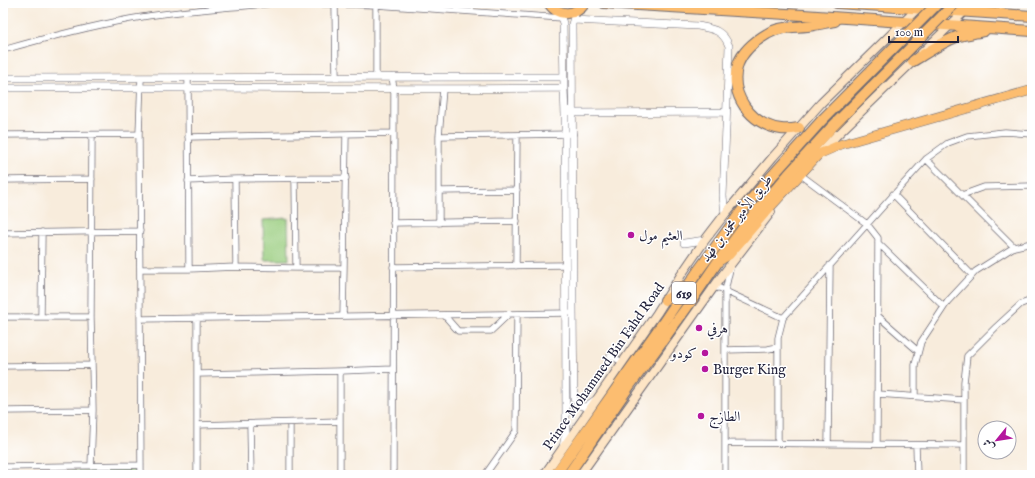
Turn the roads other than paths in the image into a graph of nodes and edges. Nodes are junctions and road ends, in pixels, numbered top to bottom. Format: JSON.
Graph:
{"nodes":[{"id":1,"x":275,"y":3,"type":"edge"},
{"id":2,"x":290,"y":3,"type":"edge"},
{"id":3,"x":549,"y":3,"type":"edge"},
{"id":4,"x":604,"y":3,"type":"edge"},
{"id":5,"x":836,"y":3,"type":"edge"},
{"id":6,"x":938,"y":3,"type":"edge"},
{"id":7,"x":955,"y":3,"type":"edge"},
{"id":8,"x":973,"y":3,"type":"edge"},
{"id":9,"x":335,"y":4,"type":"edge"},
{"id":10,"x":376,"y":5,"type":"junction"},
{"id":11,"x":920,"y":6,"type":"edge"},
{"id":12,"x":582,"y":9,"type":"edge"},
{"id":13,"x":964,"y":12,"type":"junction"},
{"id":14,"x":559,"y":14,"type":"junction"},
{"id":15,"x":1032,"y":16,"type":"edge"},
{"id":16,"x":847,"y":19,"type":"junction"},
{"id":17,"x":904,"y":22,"type":"junction"},
{"id":18,"x":950,"y":25,"type":"junction"},
{"id":19,"x":997,"y":29,"type":"junction"},
{"id":20,"x":1032,"y":31,"type":"edge"},
{"id":21,"x":3,"y":50,"type":"edge"},
{"id":22,"x":913,"y":61,"type":"junction"},
{"id":23,"x":336,"y":77,"type":"junction"},
{"id":24,"x":376,"y":77,"type":"junction"},
{"id":25,"x":392,"y":77,"type":"junction"},
{"id":26,"x":563,"y":77,"type":"junction"},
{"id":27,"x":3,"y":78,"type":"edge"},
{"id":28,"x":141,"y":78,"type":"junction"},
{"id":29,"x":188,"y":78,"type":"junction"},
{"id":30,"x":3,"y":88,"type":"edge"},
{"id":31,"x":141,"y":88,"type":"junction"},
{"id":32,"x":187,"y":88,"type":"junction"},
{"id":33,"x":564,"y":88,"type":"junction"},
{"id":34,"x":394,"y":89,"type":"junction"},
{"id":35,"x":443,"y":89,"type":"junction"},
{"id":36,"x":1032,"y":90,"type":"edge"},
{"id":37,"x":727,"y":112,"type":"junction"},
{"id":38,"x":573,"y":113,"type":"junction"},
{"id":39,"x":799,"y":128,"type":"junction"},
{"id":40,"x":92,"y":134,"type":"junction"},
{"id":41,"x":139,"y":134,"type":"junction"},
{"id":42,"x":346,"y":134,"type":"junction"},
{"id":43,"x":393,"y":134,"type":"junction"},
{"id":44,"x":569,"y":134,"type":"junction"},
{"id":45,"x":1032,"y":134,"type":"edge"},
{"id":46,"x":3,"y":135,"type":"edge"},
{"id":47,"x":517,"y":135,"type":"junction"},
{"id":48,"x":439,"y":136,"type":"junction"},
{"id":49,"x":188,"y":137,"type":"junction"},
{"id":50,"x":819,"y":154,"type":"junction"},
{"id":51,"x":926,"y":159,"type":"junction"},
{"id":52,"x":801,"y":175,"type":"junction"},
{"id":53,"x":346,"y":178,"type":"junction"},
{"id":54,"x":92,"y":179,"type":"junction"},
{"id":55,"x":294,"y":179,"type":"junction"},
{"id":56,"x":3,"y":180,"type":"edge"},
{"id":57,"x":235,"y":180,"type":"junction"},
{"id":58,"x":188,"y":181,"type":"junction"},
{"id":59,"x":1032,"y":186,"type":"edge"},
{"id":60,"x":517,"y":190,"type":"junction"},
{"id":61,"x":439,"y":191,"type":"junction"},
{"id":62,"x":894,"y":194,"type":"junction"},
{"id":63,"x":962,"y":196,"type":"junction"},
{"id":64,"x":725,"y":214,"type":"junction"},
{"id":65,"x":516,"y":221,"type":"junction"},
{"id":66,"x":393,"y":223,"type":"junction"},
{"id":67,"x":439,"y":223,"type":"junction"},
{"id":68,"x":867,"y":224,"type":"junction"},
{"id":69,"x":140,"y":231,"type":"junction"},
{"id":70,"x":42,"y":232,"type":"junction"},
{"id":71,"x":92,"y":232,"type":"junction"},
{"id":72,"x":3,"y":233,"type":"edge"},
{"id":73,"x":705,"y":240,"type":"junction"},
{"id":74,"x":684,"y":243,"type":"dead end"},
{"id":75,"x":878,"y":243,"type":"junction"},
{"id":76,"x":1032,"y":243,"type":"edge"},
{"id":77,"x":1014,"y":247,"type":"junction"},
{"id":78,"x":732,"y":262,"type":"junction"},
{"id":79,"x":717,"y":263,"type":"junction"},
{"id":80,"x":565,"y":265,"type":"junction"},
{"id":81,"x":830,"y":265,"type":"junction"},
{"id":82,"x":516,"y":266,"type":"junction"},
{"id":83,"x":236,"y":267,"type":"junction"},
{"id":84,"x":393,"y":267,"type":"junction"},
{"id":85,"x":296,"y":268,"type":"junction"},
{"id":86,"x":344,"y":268,"type":"junction"},
{"id":87,"x":140,"y":269,"type":"junction"},
{"id":88,"x":189,"y":269,"type":"junction"},
{"id":89,"x":698,"y":272,"type":"junction"},
{"id":90,"x":972,"y":275,"type":"junction"},
{"id":91,"x":712,"y":288,"type":"junction"},
{"id":92,"x":725,"y":291,"type":"junction"},
{"id":93,"x":665,"y":300,"type":"junction"},
{"id":94,"x":1032,"y":300,"type":"edge"},
{"id":95,"x":944,"y":307,"type":"junction"},
{"id":96,"x":569,"y":313,"type":"junction"},
{"id":97,"x":509,"y":314,"type":"junction"},
{"id":98,"x":517,"y":314,"type":"junction"},
{"id":99,"x":444,"y":315,"type":"junction"},
{"id":100,"x":343,"y":316,"type":"junction"},
{"id":101,"x":393,"y":316,"type":"junction"},
{"id":102,"x":878,"y":316,"type":"junction"},
{"id":103,"x":3,"y":317,"type":"edge"},
{"id":104,"x":40,"y":317,"type":"junction"},
{"id":105,"x":91,"y":317,"type":"junction"},
{"id":106,"x":197,"y":318,"type":"junction"},
{"id":107,"x":783,"y":318,"type":"junction"},
{"id":108,"x":140,"y":319,"type":"junction"},
{"id":109,"x":778,"y":347,"type":"junction"},
{"id":110,"x":725,"y":350,"type":"junction"},
{"id":111,"x":918,"y":351,"type":"junction"},
{"id":112,"x":610,"y":356,"type":"dead end"},
{"id":113,"x":623,"y":362,"type":"junction"},
{"id":114,"x":91,"y":365,"type":"junction"},
{"id":115,"x":3,"y":366,"type":"edge"},
{"id":116,"x":393,"y":369,"type":"junction"},
{"id":117,"x":340,"y":371,"type":"junction"},
{"id":118,"x":197,"y":374,"type":"junction"},
{"id":119,"x":878,"y":394,"type":"junction"},
{"id":120,"x":915,"y":396,"type":"junction"},
{"id":121,"x":597,"y":399,"type":"junction"},
{"id":122,"x":964,"y":400,"type":"junction"},
{"id":123,"x":93,"y":410,"type":"junction"},
{"id":124,"x":3,"y":411,"type":"edge"},
{"id":125,"x":340,"y":422,"type":"junction"},
{"id":126,"x":290,"y":423,"type":"junction"},
{"id":127,"x":250,"y":424,"type":"junction"},
{"id":128,"x":197,"y":425,"type":"junction"},
{"id":129,"x":725,"y":442,"type":"junction"},
{"id":130,"x":778,"y":443,"type":"junction"},
{"id":131,"x":828,"y":444,"type":"junction"},
{"id":132,"x":877,"y":444,"type":"junction"},
{"id":133,"x":916,"y":444,"type":"junction"},
{"id":134,"x":964,"y":445,"type":"junction"},
{"id":135,"x":563,"y":447,"type":"junction"},
{"id":136,"x":141,"y":465,"type":"junction"},
{"id":137,"x":91,"y":466,"type":"junction"},
{"id":138,"x":3,"y":467,"type":"edge"},
{"id":139,"x":141,"y":475,"type":"edge"},
{"id":140,"x":197,"y":475,"type":"edge"},
{"id":141,"x":251,"y":475,"type":"edge"},
{"id":142,"x":290,"y":475,"type":"edge"},
{"id":143,"x":340,"y":475,"type":"edge"},
{"id":144,"x":393,"y":475,"type":"edge"},
{"id":145,"x":485,"y":475,"type":"edge"},
{"id":146,"x":544,"y":475,"type":"edge"},
{"id":147,"x":555,"y":475,"type":"edge"},
{"id":148,"x":568,"y":475,"type":"edge"},
{"id":149,"x":580,"y":475,"type":"edge"},
{"id":150,"x":725,"y":475,"type":"edge"},
{"id":151,"x":917,"y":475,"type":"edge"},
{"id":152,"x":964,"y":475,"type":"edge"}],
"edges":[{"from":1,"to":21,"type":"street"},
{"from":2,"to":9,"type":"street"},
{"from":3,"to":14,"type":"highway"},
{"from":4,"to":16,"type":"highway"},
{"from":5,"to":11,"type":"highway"},
{"from":6,"to":89,"type":"highway","name":"طريق الأمير محمد بن فهد","number":"619","bridge":true},
{"from":7,"to":79,"type":"highway","name":"طريق الأمير محمد بن فهد","number":"619","bridge":true},
{"from":8,"to":13,"type":"main road"},
{"from":9,"to":10,"type":"street"},
{"from":9,"to":23,"type":"street"},
{"from":10,"to":14,"type":"street"},
{"from":10,"to":24,"type":"street"},
{"from":11,"to":13,"type":"highway"},
{"from":11,"to":17,"type":"main road","name":"Prince Mohammed Bin Fahd Road"},
{"from":12,"to":14,"type":"highway"},
{"from":12,"to":37,"type":"street"},
{"from":12,"to":38,"type":"street"},
{"from":13,"to":15,"type":"highway"},
{"from":13,"to":18,"type":"main road"},
{"from":14,"to":26,"type":"street"},
{"from":16,"to":17,"type":"highway"},
{"from":16,"to":39,"type":"highway"},
{"from":17,"to":18,"type":"highway"},
{"from":17,"to":39,"type":"main road","name":"Prince Mohammed Bin Fahd Road"},
{"from":18,"to":19,"type":"highway"},
{"from":18,"to":22,"type":"main road"},
{"from":19,"to":20,"type":"highway"},
{"from":19,"to":22,"type":"highway"},
{"from":22,"to":50,"type":"main road"},
{"from":23,"to":24,"type":"street"},
{"from":23,"to":29,"type":"street"},
{"from":24,"to":25,"type":"street"},
{"from":25,"to":26,"type":"street"},
{"from":25,"to":34,"type":"street"},
{"from":26,"to":33,"type":"street"},
{"from":27,"to":28,"type":"street"},
{"from":28,"to":29,"type":"street"},
{"from":28,"to":31,"type":"street"},
{"from":29,"to":32,"type":"street"},
{"from":30,"to":31,"type":"street"},
{"from":31,"to":32,"type":"street"},
{"from":31,"to":41,"type":"street"},
{"from":32,"to":34,"type":"street"},
{"from":32,"to":49,"type":"street"},
{"from":33,"to":35,"type":"street"},
{"from":33,"to":44,"type":"street"},
{"from":34,"to":35,"type":"street"},
{"from":34,"to":43,"type":"street"},
{"from":35,"to":48,"type":"street"},
{"from":36,"to":50,"type":"main road"},
{"from":37,"to":38,"type":"street"},
{"from":37,"to":64,"type":"street"},
{"from":38,"to":44,"type":"street"},
{"from":39,"to":64,"type":"main road","name":"Prince Mohammed Bin Fahd Road"},
{"from":40,"to":41,"type":"street"},
{"from":40,"to":46,"type":"street"},
{"from":40,"to":54,"type":"street"},
{"from":41,"to":69,"type":"street"},
{"from":42,"to":43,"type":"street"},
{"from":42,"to":49,"type":"street"},
{"from":42,"to":53,"type":"street"},
{"from":43,"to":66,"type":"street"},
{"from":44,"to":47,"type":"street"},
{"from":44,"to":80,"type":"street"},
{"from":44,"to":96,"type":"street"},
{"from":45,"to":51,"type":"street"},
{"from":47,"to":48,"type":"street"},
{"from":47,"to":60,"type":"street"},
{"from":48,"to":61,"type":"street"},
{"from":49,"to":58,"type":"street"},
{"from":50,"to":52,"type":"main road"},
{"from":51,"to":62,"type":"street"},
{"from":51,"to":63,"type":"street"},
{"from":52,"to":68,"type":"street"},
{"from":52,"to":78,"type":"main road"},
{"from":52,"to":79,"type":"main road"},
{"from":53,"to":55,"type":"street"},
{"from":53,"to":86,"type":"street"},
{"from":54,"to":56,"type":"street"},
{"from":54,"to":71,"type":"street"},
{"from":55,"to":57,"type":"street"},
{"from":55,"to":85,"type":"street"},
{"from":57,"to":58,"type":"street"},
{"from":57,"to":83,"type":"street"},
{"from":58,"to":88,"type":"street"},
{"from":59,"to":63,"type":"street"},
{"from":60,"to":61,"type":"street"},
{"from":60,"to":65,"type":"street"},
{"from":61,"to":67,"type":"street"},
{"from":62,"to":68,"type":"street"},
{"from":62,"to":90,"type":"street"},
{"from":63,"to":77,"type":"street"},
{"from":64,"to":73,"type":"main road","name":"Prince Mohammed Bin Fahd Road"},
{"from":65,"to":67,"type":"street"},
{"from":65,"to":82,"type":"street"},
{"from":66,"to":67,"type":"street"},
{"from":66,"to":84,"type":"street"},
{"from":68,"to":75,"type":"street"},
{"from":68,"to":81,"type":"street"},
{"from":69,"to":71,"type":"street"},
{"from":69,"to":87,"type":"street"},
{"from":70,"to":71,"type":"street"},
{"from":70,"to":72,"type":"street"},
{"from":70,"to":104,"type":"street"},
{"from":71,"to":105,"type":"street"},
{"from":73,"to":74,"type":"street"},
{"from":73,"to":93,"type":"main road","name":"Prince Mohammed Bin Fahd Road"},
{"from":75,"to":95,"type":"street"},
{"from":75,"to":102,"type":"street"},
{"from":76,"to":77,"type":"street"},
{"from":77,"to":90,"type":"street"},
{"from":78,"to":91,"type":"main road"},
{"from":78,"to":92,"type":"street"},
{"from":79,"to":148,"type":"highway","name":"طريق الأمير محمد بن فهد","number":"619"},
{"from":80,"to":82,"type":"street"},
{"from":80,"to":96,"type":"street"},
{"from":81,"to":107,"type":"street"},
{"from":81,"to":131,"type":"street"},
{"from":82,"to":84,"type":"street"},
{"from":83,"to":85,"type":"street"},
{"from":83,"to":88,"type":"street"},
{"from":84,"to":101,"type":"street"},
{"from":85,"to":86,"type":"street"},
{"from":86,"to":100,"type":"street"},
{"from":87,"to":88,"type":"street"},
{"from":87,"to":108,"type":"street"},
{"from":89,"to":93,"type":"highway"},
{"from":89,"to":147,"type":"highway","name":"طريق الأمير محمد بن فهد","number":"619"},
{"from":90,"to":95,"type":"street"},
{"from":91,"to":92,"type":"street"},
{"from":91,"to":149,"type":"main road"},
{"from":92,"to":107,"type":"street"},
{"from":92,"to":110,"type":"street"},
{"from":93,"to":113,"type":"main road","name":"Prince Mohammed Bin Fahd Road"},
{"from":94,"to":122,"type":"street"},
{"from":95,"to":111,"type":"street"},
{"from":96,"to":98,"type":"street"},
{"from":96,"to":121,"type":"street"},
{"from":96,"to":135,"type":"street"},
{"from":97,"to":98,"type":"street"},
{"from":97,"to":99,"type":"street"},
{"from":97,"to":99,"type":"street"},
{"from":98,"to":145,"type":"street"},
{"from":99,"to":101,"type":"street"},
{"from":100,"to":101,"type":"street"},
{"from":100,"to":106,"type":"street"},
{"from":101,"to":116,"type":"street"},
{"from":102,"to":111,"type":"street"},
{"from":102,"to":119,"type":"street"},
{"from":103,"to":104,"type":"street"},
{"from":104,"to":105,"type":"street"},
{"from":105,"to":114,"type":"street"},
{"from":106,"to":108,"type":"street"},
{"from":106,"to":118,"type":"street"},
{"from":107,"to":109,"type":"street"},
{"from":108,"to":136,"type":"street"},
{"from":109,"to":110,"type":"street"},
{"from":109,"to":130,"type":"street"},
{"from":110,"to":129,"type":"street"},
{"from":111,"to":120,"type":"street"},
{"from":112,"to":113,"type":"street"},
{"from":113,"to":121,"type":"main road","name":"Prince Mohammed Bin Fahd Road"},
{"from":114,"to":115,"type":"street"},
{"from":114,"to":123,"type":"street"},
{"from":116,"to":117,"type":"street"},
{"from":116,"to":144,"type":"street"},
{"from":117,"to":118,"type":"street"},
{"from":117,"to":125,"type":"street"},
{"from":118,"to":128,"type":"street"},
{"from":119,"to":120,"type":"street"},
{"from":119,"to":132,"type":"street"},
{"from":120,"to":122,"type":"street"},
{"from":121,"to":135,"type":"main road","name":"Prince Mohammed Bin Fahd Road"},
{"from":122,"to":134,"type":"street"},
{"from":123,"to":124,"type":"street"},
{"from":123,"to":137,"type":"street"},
{"from":125,"to":126,"type":"street"},
{"from":125,"to":143,"type":"street"},
{"from":126,"to":127,"type":"street"},
{"from":126,"to":142,"type":"street"},
{"from":127,"to":128,"type":"street"},
{"from":127,"to":141,"type":"street"},
{"from":128,"to":140,"type":"street"},
{"from":129,"to":130,"type":"street"},
{"from":129,"to":150,"type":"street"},
{"from":130,"to":131,"type":"street"},
{"from":131,"to":132,"type":"street"},
{"from":132,"to":133,"type":"street"},
{"from":133,"to":134,"type":"street"},
{"from":133,"to":151,"type":"street"},
{"from":134,"to":152,"type":"street"},
{"from":135,"to":146,"type":"main road","name":"Prince Mohammed Bin Fahd Road"},
{"from":136,"to":137,"type":"street"},
{"from":136,"to":139,"type":"street"},
{"from":137,"to":138,"type":"street"}]}
